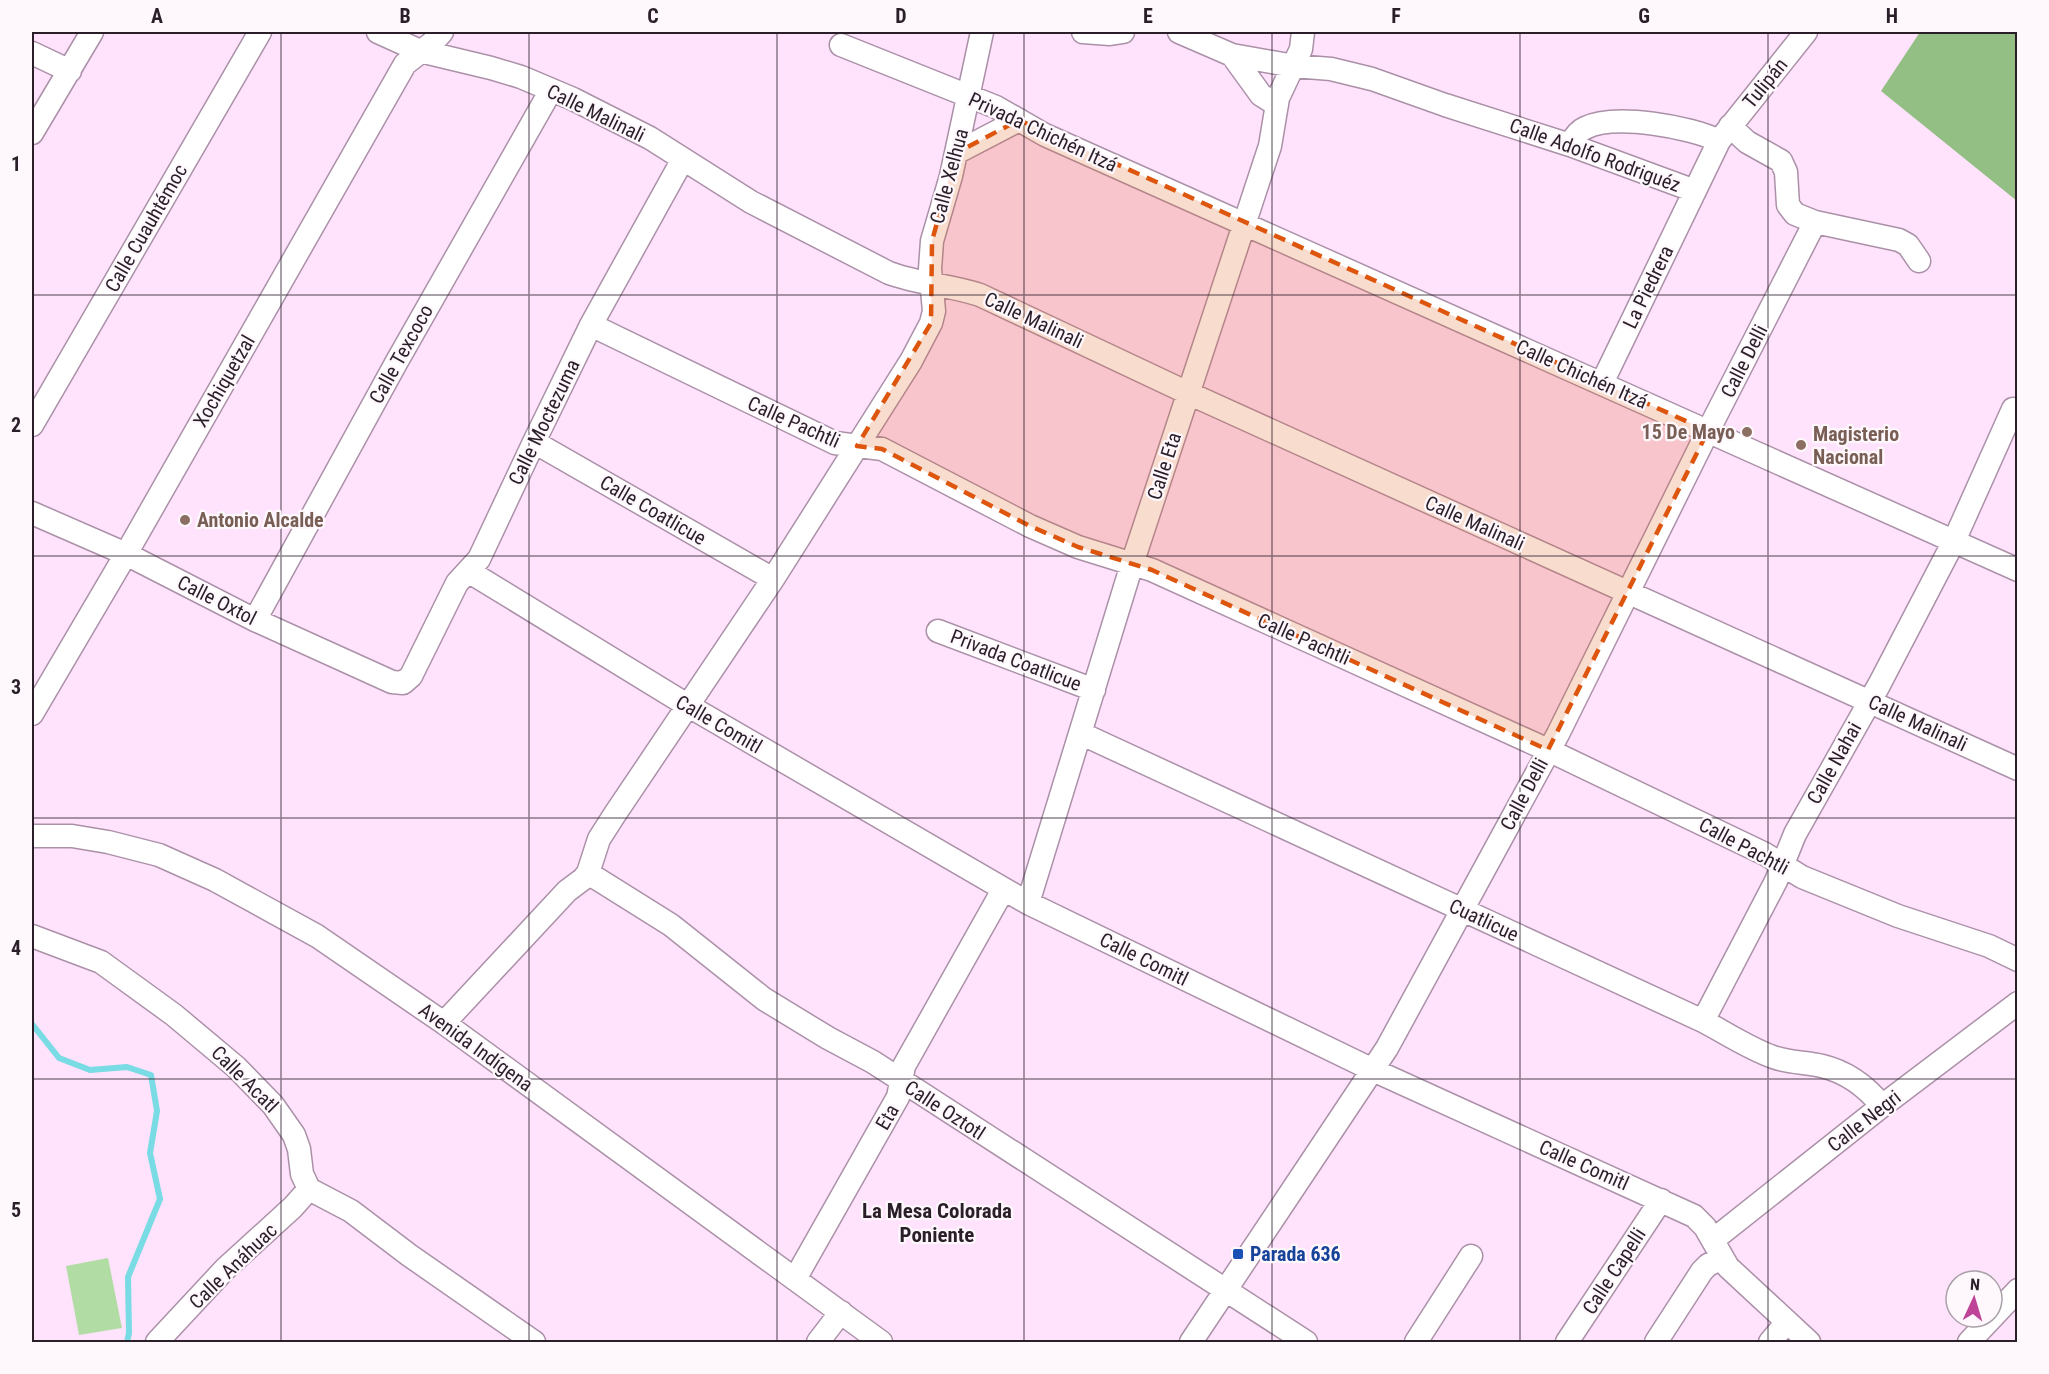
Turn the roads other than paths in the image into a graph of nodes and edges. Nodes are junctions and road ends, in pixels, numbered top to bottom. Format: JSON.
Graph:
{"nodes":[{"id":1,"x":92,"y":32,"type":"edge"},
{"id":2,"x":260,"y":32,"type":"edge"},
{"id":3,"x":379,"y":32,"type":"edge"},
{"id":4,"x":442,"y":32,"type":"edge"},
{"id":5,"x":982,"y":32,"type":"edge"},
{"id":6,"x":1083,"y":32,"type":"edge"},
{"id":7,"x":1123,"y":32,"type":"edge"},
{"id":8,"x":1179,"y":32,"type":"edge"},
{"id":9,"x":1303,"y":32,"type":"edge"},
{"id":10,"x":1796,"y":35,"type":"edge"},
{"id":11,"x":840,"y":45,"type":"dead end"},
{"id":12,"x":420,"y":51,"type":"junction"},
{"id":13,"x":32,"y":53,"type":"edge"},
{"id":14,"x":1232,"y":55,"type":"junction"},
{"id":15,"x":1294,"y":66,"type":"junction"},
{"id":16,"x":70,"y":71,"type":"junction"},
{"id":17,"x":552,"y":90,"type":"junction"},
{"id":18,"x":968,"y":97,"type":"junction"},
{"id":19,"x":1277,"y":105,"type":"junction"},
{"id":20,"x":1019,"y":120,"type":"junction"},
{"id":21,"x":32,"y":133,"type":"edge"},
{"id":22,"x":1725,"y":134,"type":"junction"},
{"id":23,"x":1570,"y":145,"type":"junction"},
{"id":24,"x":956,"y":153,"type":"junction"},
{"id":25,"x":683,"y":159,"type":"junction"},
{"id":26,"x":1695,"y":191,"type":"junction"},
{"id":27,"x":1815,"y":222,"type":"junction"},
{"id":28,"x":1244,"y":223,"type":"junction"},
{"id":29,"x":1919,"y":261,"type":"dead end"},
{"id":30,"x":931,"y":285,"type":"junction"},
{"id":31,"x":591,"y":325,"type":"junction"},
{"id":32,"x":1602,"y":383,"type":"junction"},
{"id":33,"x":1188,"y":393,"type":"junction"},
{"id":34,"x":2013,"y":409,"type":"dead end"},
{"id":35,"x":32,"y":425,"type":"edge"},
{"id":36,"x":1708,"y":431,"type":"junction"},
{"id":37,"x":534,"y":442,"type":"junction"},
{"id":38,"x":856,"y":446,"type":"junction"},
{"id":39,"x":32,"y":513,"type":"edge"},
{"id":40,"x":1954,"y":541,"type":"junction"},
{"id":41,"x":126,"y":554,"type":"junction"},
{"id":42,"x":1132,"y":564,"type":"junction"},
{"id":43,"x":2018,"y":570,"type":"edge"},
{"id":44,"x":468,"y":572,"type":"junction"},
{"id":45,"x":773,"y":579,"type":"junction"},
{"id":46,"x":1629,"y":592,"type":"junction"},
{"id":47,"x":255,"y":620,"type":"junction"},
{"id":48,"x":938,"y":631,"type":"dead end"},
{"id":49,"x":403,"y":683,"type":"joint"},
{"id":50,"x":1094,"y":690,"type":"junction"},
{"id":51,"x":1869,"y":701,"type":"junction"},
{"id":52,"x":687,"y":705,"type":"junction"},
{"id":53,"x":32,"y":714,"type":"edge"},
{"id":54,"x":1082,"y":734,"type":"junction"},
{"id":55,"x":1548,"y":750,"type":"junction"},
{"id":56,"x":2018,"y":769,"type":"edge"},
{"id":57,"x":32,"y":836,"type":"edge"},
{"id":58,"x":1783,"y":864,"type":"junction"},
{"id":59,"x":588,"y":873,"type":"junction"},
{"id":60,"x":1003,"y":890,"type":"junction"},
{"id":61,"x":1028,"y":903,"type":"junction"},
{"id":62,"x":1462,"y":910,"type":"junction"},
{"id":63,"x":32,"y":936,"type":"edge"},
{"id":64,"x":2018,"y":960,"type":"edge"},
{"id":65,"x":2018,"y":1003,"type":"edge"},
{"id":66,"x":1703,"y":1021,"type":"junction"},
{"id":67,"x":444,"y":1023,"type":"junction"},
{"id":68,"x":1374,"y":1070,"type":"junction"},
{"id":69,"x":901,"y":1081,"type":"junction"},
{"id":70,"x":1882,"y":1106,"type":"junction"},
{"id":71,"x":309,"y":1189,"type":"junction"},
{"id":72,"x":1661,"y":1200,"type":"junction"},
{"id":73,"x":1717,"y":1249,"type":"junction"},
{"id":74,"x":1471,"y":1256,"type":"dead end"},
{"id":75,"x":795,"y":1279,"type":"junction"},
{"id":76,"x":1225,"y":1289,"type":"junction"},
{"id":77,"x":2018,"y":1290,"type":"edge"},
{"id":78,"x":841,"y":1312,"type":"junction"},
{"id":79,"x":1787,"y":1322,"type":"junction"},
{"id":80,"x":157,"y":1342,"type":"edge"},
{"id":81,"x":534,"y":1342,"type":"edge"},
{"id":82,"x":818,"y":1342,"type":"edge"},
{"id":83,"x":881,"y":1342,"type":"edge"},
{"id":84,"x":1191,"y":1342,"type":"edge"},
{"id":85,"x":1306,"y":1342,"type":"edge"},
{"id":86,"x":1416,"y":1342,"type":"edge"},
{"id":87,"x":1567,"y":1342,"type":"edge"},
{"id":88,"x":1656,"y":1342,"type":"edge"},
{"id":89,"x":1770,"y":1342,"type":"edge"},
{"id":90,"x":1809,"y":1342,"type":"edge"},
{"id":91,"x":1969,"y":1342,"type":"edge"}],
"edges":[{"from":1,"to":16,"type":"street"},
{"from":2,"to":35,"type":"street","name":"Calle Cuauhtémoc"},
{"from":3,"to":12,"type":"street","name":"Calle Malinali"},
{"from":4,"to":12,"type":"street","name":"Xochiquetzal"},
{"from":5,"to":18,"type":"street","name":"Calle Xelhua"},
{"from":6,"to":7,"type":"street"},
{"from":8,"to":14,"type":"street","name":"Calle Adolfo Rodriguéz"},
{"from":9,"to":15,"type":"street","name":"Calle Eta"},
{"from":10,"to":22,"type":"street","name":"Tulipán"},
{"from":11,"to":18,"type":"street","name":"Privada Chichén Itzá"},
{"from":12,"to":17,"type":"street","name":"Calle Malinali"},
{"from":12,"to":41,"type":"street","name":"Xochiquetzal"},
{"from":13,"to":16,"type":"street"},
{"from":14,"to":15,"type":"street","name":"Calle Adolfo Rodriguéz"},
{"from":14,"to":19,"type":"street"},
{"from":15,"to":19,"type":"street","name":"Calle Eta"},
{"from":15,"to":23,"type":"street","name":"Calle Adolfo Rodriguéz"},
{"from":16,"to":21,"type":"street"},
{"from":17,"to":25,"type":"street","name":"Calle Malinali"},
{"from":17,"to":47,"type":"street","name":"Calle Texcoco"},
{"from":18,"to":20,"type":"street","name":"Privada Chichén Itzá"},
{"from":18,"to":24,"type":"street","name":"Calle Xelhua"},
{"from":19,"to":28,"type":"street","name":"Calle Eta"},
{"from":20,"to":24,"type":"street"},
{"from":20,"to":28,"type":"street","name":"Privada Chichén Itzá"},
{"from":22,"to":23,"type":"street"},
{"from":22,"to":26,"type":"street","name":"Calle Adolfo Rodriguéz"},
{"from":22,"to":27,"type":"street"},
{"from":23,"to":26,"type":"street","name":"Calle Adolfo Rodriguéz"},
{"from":24,"to":30,"type":"street","name":"Calle Xelhua"},
{"from":25,"to":30,"type":"street","name":"Calle Malinali"},
{"from":25,"to":31,"type":"street","name":"Calle Moctezuma"},
{"from":26,"to":32,"type":"street","name":"La Piedrera"},
{"from":27,"to":29,"type":"street"},
{"from":27,"to":36,"type":"street","name":"Calle Delli"},
{"from":28,"to":32,"type":"street","name":"Calle Chichén Itzá"},
{"from":28,"to":33,"type":"street","name":"Calle Eta"},
{"from":30,"to":33,"type":"street","name":"Calle Malinali"},
{"from":30,"to":38,"type":"street"},
{"from":31,"to":37,"type":"street","name":"Calle Moctezuma"},
{"from":31,"to":38,"type":"street","name":"Calle Pachtli"},
{"from":32,"to":36,"type":"street","name":"Calle Chichén Itzá"},
{"from":33,"to":42,"type":"street","name":"Calle Eta"},
{"from":33,"to":46,"type":"street","name":"Calle Malinali"},
{"from":34,"to":40,"type":"street","name":"Calle Nahai"},
{"from":36,"to":40,"type":"street","name":"Calle Chichén Itzá"},
{"from":36,"to":46,"type":"street","name":"Calle Delli"},
{"from":37,"to":44,"type":"street","name":"Calle Moctezuma"},
{"from":37,"to":45,"type":"street","name":"Calle Coatlicue"},
{"from":38,"to":42,"type":"street","name":"Calle Pachtli"},
{"from":38,"to":45,"type":"street"},
{"from":39,"to":41,"type":"street","name":"Calle Oxtol"},
{"from":40,"to":43,"type":"street","name":"Calle Chichén Itzá"},
{"from":40,"to":51,"type":"street","name":"Calle Nahai"},
{"from":41,"to":47,"type":"street","name":"Calle Oxtol"},
{"from":41,"to":53,"type":"street","name":"Xochiquetzal"},
{"from":42,"to":50,"type":"street","name":"Calle Eta"},
{"from":42,"to":55,"type":"street","name":"Calle Pachtli"},
{"from":44,"to":49,"type":"street","name":"Calle Moctezuma"},
{"from":44,"to":52,"type":"street","name":"Calle Comitl"},
{"from":45,"to":52,"type":"street"},
{"from":46,"to":51,"type":"street","name":"Calle Malinali"},
{"from":46,"to":55,"type":"street","name":"Calle Delli"},
{"from":47,"to":49,"type":"street","name":"Calle Oxtol"},
{"from":48,"to":50,"type":"street","name":"Privada Coatlicue"},
{"from":50,"to":54,"type":"street","name":"Calle Eta"},
{"from":51,"to":56,"type":"street","name":"Calle Malinali"},
{"from":51,"to":58,"type":"street","name":"Calle Nahai"},
{"from":52,"to":59,"type":"street"},
{"from":52,"to":60,"type":"street","name":"Calle Comitl"},
{"from":54,"to":61,"type":"street","name":"Calle Eta"},
{"from":54,"to":62,"type":"street","name":"Cuatlicue"},
{"from":55,"to":58,"type":"street","name":"Calle Pachtli"},
{"from":55,"to":62,"type":"street","name":"Calle Delli"},
{"from":57,"to":67,"type":"street","name":"Avenida Indígena"},
{"from":58,"to":64,"type":"street","name":"Calle Pachtli"},
{"from":58,"to":66,"type":"street","name":"Calle Nahai"},
{"from":59,"to":67,"type":"street"},
{"from":59,"to":69,"type":"street","name":"Calle Oztotl"},
{"from":60,"to":61,"type":"street","name":"Calle Comitl"},
{"from":60,"to":69,"type":"street","name":"Eta"},
{"from":61,"to":68,"type":"street","name":"Calle Comitl"},
{"from":62,"to":66,"type":"street","name":"Cuatlicue"},
{"from":62,"to":68,"type":"street","name":"Calle Delli"},
{"from":63,"to":71,"type":"street","name":"Calle Acatl"},
{"from":65,"to":70,"type":"street","name":"Calle Negri"},
{"from":66,"to":70,"type":"street","name":"Cuatlicue"},
{"from":67,"to":75,"type":"street","name":"Avenida Indígena"},
{"from":68,"to":72,"type":"street","name":"Calle Comitl"},
{"from":68,"to":76,"type":"street","name":"Calle Delli"},
{"from":69,"to":75,"type":"street","name":"Eta"},
{"from":69,"to":76,"type":"street","name":"Calle Oztotl"},
{"from":70,"to":73,"type":"street","name":"Calle Negri"},
{"from":71,"to":80,"type":"street","name":"Calle Anáhuac"},
{"from":71,"to":81,"type":"street"},
{"from":72,"to":73,"type":"street","name":"Calle Comitl"},
{"from":72,"to":87,"type":"street","name":"Calle Capelli"},
{"from":73,"to":79,"type":"street","name":"Calle Comitl"},
{"from":73,"to":88,"type":"street","name":"Calle Negri"},
{"from":74,"to":86,"type":"street"},
{"from":75,"to":78,"type":"street","name":"Avenida Indígena"},
{"from":76,"to":84,"type":"street","name":"Calle Delli"},
{"from":76,"to":85,"type":"street","name":"Calle Oztotl"},
{"from":77,"to":91,"type":"street"},
{"from":78,"to":82,"type":"street"},
{"from":78,"to":83,"type":"street","name":"Avenida Indígena"},
{"from":79,"to":89,"type":"street"},
{"from":79,"to":90,"type":"street","name":"Calle Comitl"}]}
